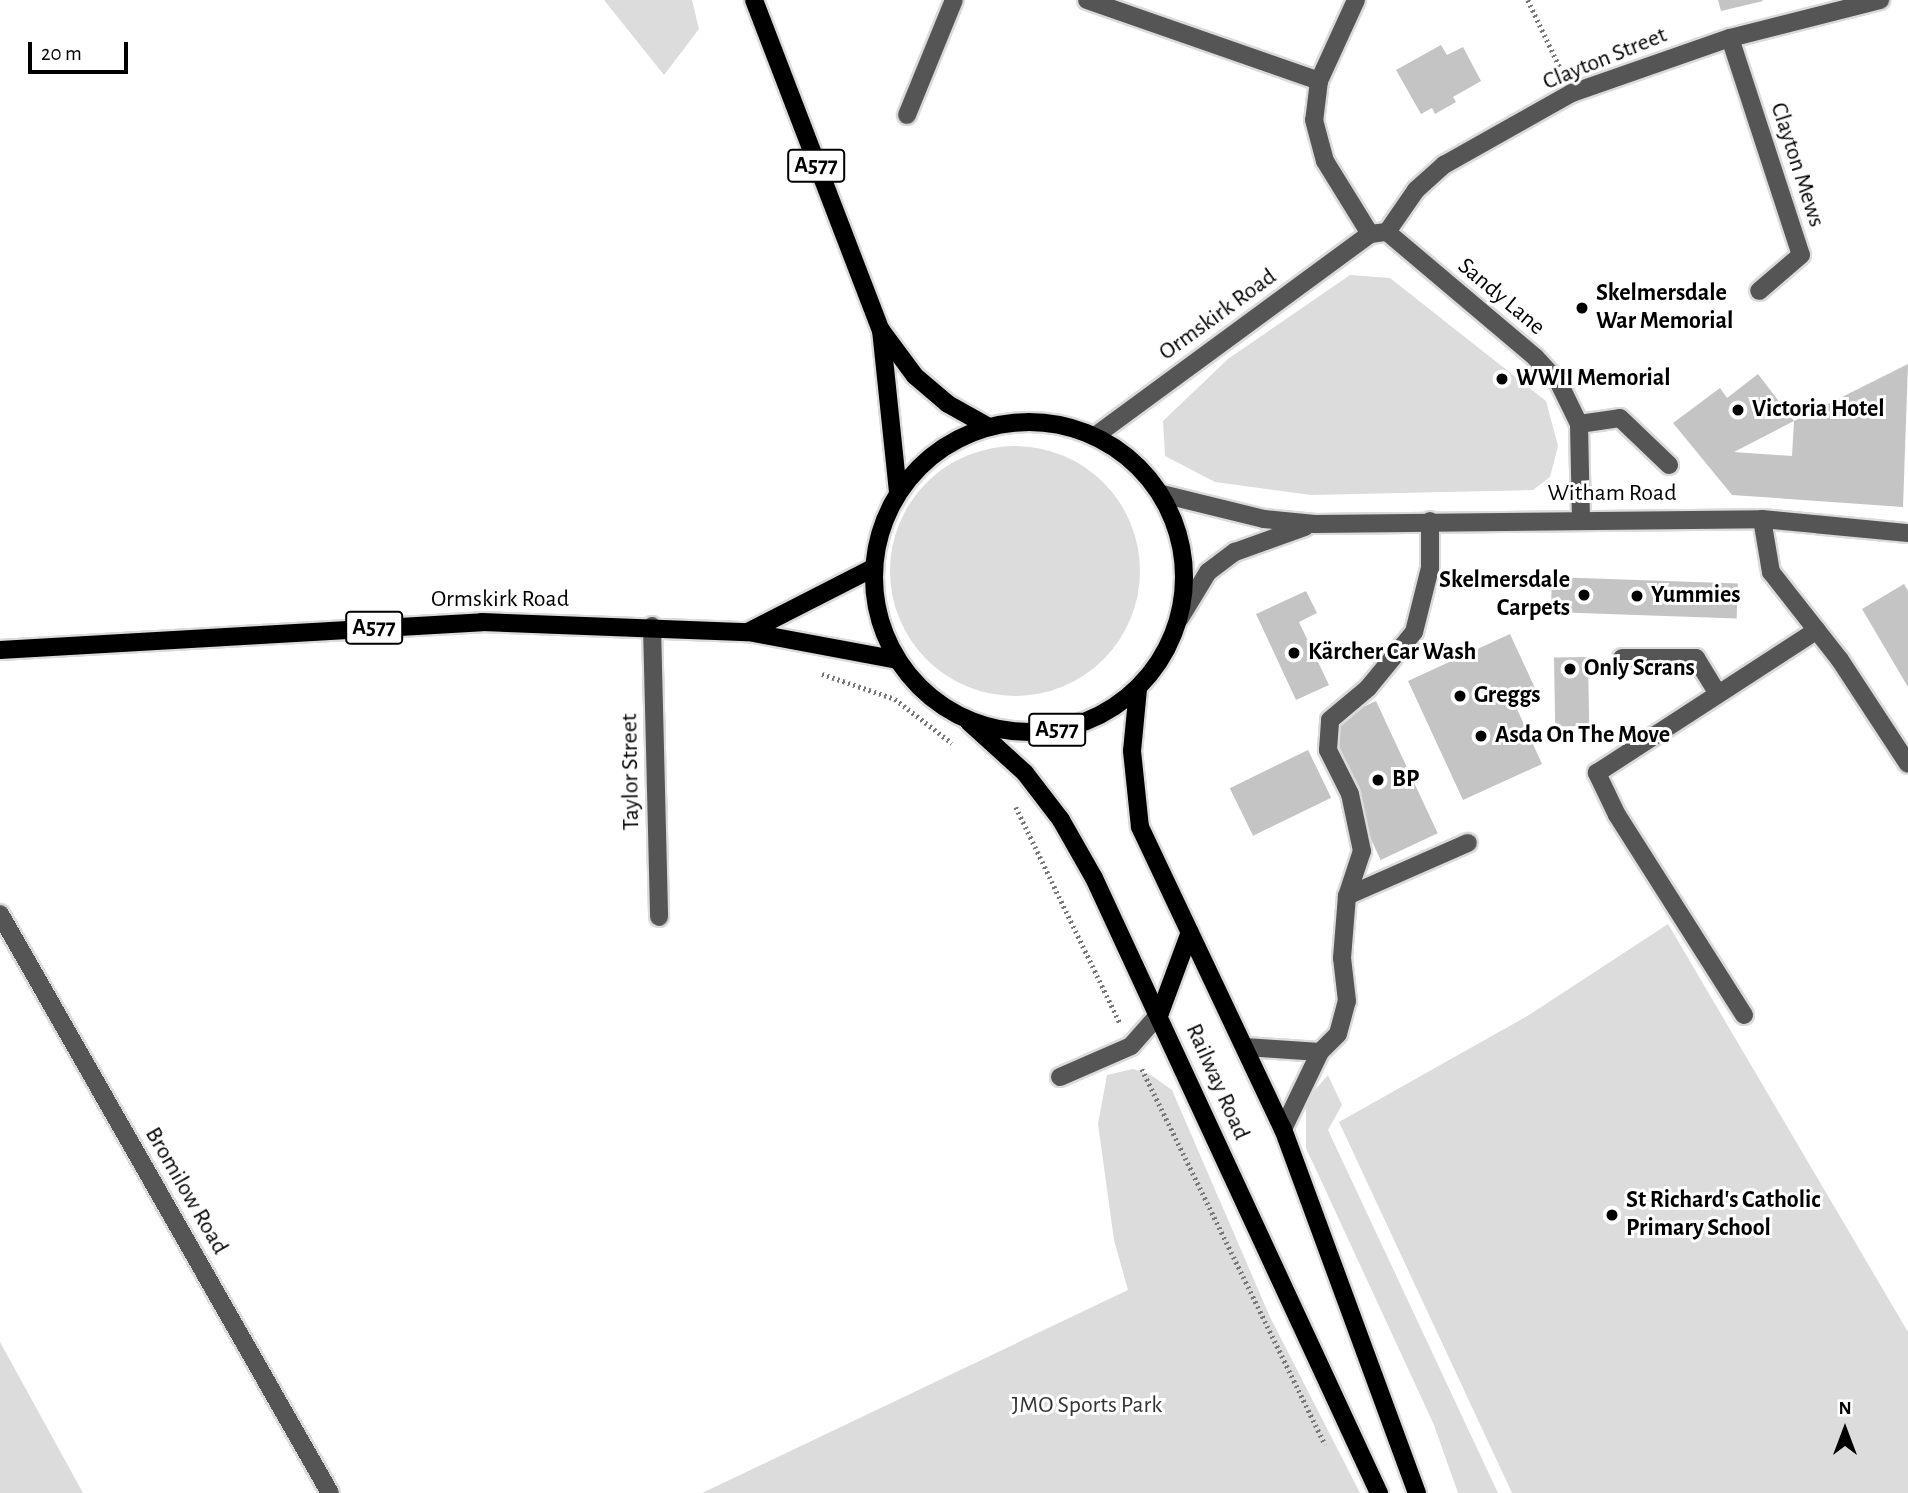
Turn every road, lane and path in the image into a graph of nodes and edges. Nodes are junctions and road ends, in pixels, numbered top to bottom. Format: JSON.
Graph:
{"nodes":[{"id":1,"x":754,"y":0,"type":"edge"},
{"id":2,"x":954,"y":0,"type":"edge"},
{"id":3,"x":1087,"y":0,"type":"edge"},
{"id":4,"x":1356,"y":0,"type":"edge"},
{"id":5,"x":1528,"y":0,"type":"edge"},
{"id":6,"x":1880,"y":0,"type":"edge"},
{"id":7,"x":1854,"y":3,"type":"edge"},
{"id":8,"x":1730,"y":38,"type":"junction"},
{"id":9,"x":1320,"y":81,"type":"junction"},
{"id":10,"x":1573,"y":93,"type":"junction"},
{"id":11,"x":906,"y":115,"type":"dead end"},
{"id":12,"x":1378,"y":233,"type":"junction"},
{"id":13,"x":1759,"y":291,"type":"dead end"},
{"id":14,"x":881,"y":330,"type":"junction"},
{"id":15,"x":1579,"y":424,"type":"junction"},
{"id":16,"x":989,"y":427,"type":"junction"},
{"id":17,"x":1095,"y":436,"type":"junction"},
{"id":18,"x":1669,"y":465,"type":"dead end"},
{"id":19,"x":898,"y":492,"type":"junction"},
{"id":20,"x":1161,"y":494,"type":"junction"},
{"id":21,"x":1581,"y":519,"type":"junction"},
{"id":22,"x":1762,"y":519,"type":"junction"},
{"id":23,"x":1430,"y":521,"type":"junction"},
{"id":24,"x":1315,"y":524,"type":"junction"},
{"id":25,"x":1908,"y":533,"type":"edge"},
{"id":26,"x":873,"y":568,"type":"junction"},
{"id":27,"x":1180,"y":618,"type":"junction"},
{"id":28,"x":652,"y":626,"type":"junction"},
{"id":29,"x":1817,"y":630,"type":"junction"},
{"id":30,"x":748,"y":632,"type":"junction"},
{"id":31,"x":0,"y":650,"type":"edge"},
{"id":32,"x":1622,"y":658,"type":"dead end"},
{"id":33,"x":897,"y":660,"type":"junction"},
{"id":34,"x":817,"y":672,"type":"dead end"},
{"id":35,"x":1138,"y":689,"type":"junction"},
{"id":36,"x":1718,"y":694,"type":"junction"},
{"id":37,"x":967,"y":720,"type":"junction"},
{"id":38,"x":955,"y":746,"type":"dead end"},
{"id":39,"x":1908,"y":764,"type":"edge"},
{"id":40,"x":1012,"y":798,"type":"dead end"},
{"id":41,"x":1468,"y":843,"type":"dead end"},
{"id":42,"x":1347,"y":896,"type":"junction"},
{"id":43,"x":0,"y":914,"type":"edge"},
{"id":44,"x":659,"y":917,"type":"dead end"},
{"id":45,"x":1190,"y":932,"type":"junction"},
{"id":46,"x":1160,"y":1013,"type":"junction"},
{"id":47,"x":1744,"y":1015,"type":"dead end"},
{"id":48,"x":1131,"y":1046,"type":"junction"},
{"id":49,"x":1245,"y":1047,"type":"junction"},
{"id":50,"x":1320,"y":1052,"type":"junction"},
{"id":51,"x":1060,"y":1077,"type":"dead end"},
{"id":52,"x":1283,"y":1129,"type":"junction"},
{"id":53,"x":1331,"y":1456,"type":"dead end"},
{"id":54,"x":330,"y":1493,"type":"edge"},
{"id":55,"x":1379,"y":1493,"type":"edge"},
{"id":56,"x":1418,"y":1493,"type":"edge"}],
"edges":[{"from":1,"to":14,"type":"main road","number":"A577"},
{"from":2,"to":11,"type":"street"},
{"from":3,"to":9,"type":"street"},
{"from":4,"to":9,"type":"street","name":"Sandy Lane"},
{"from":5,"to":10,"type":"path"},
{"from":6,"to":7,"type":"street","name":"Clayton Street"},
{"from":7,"to":8,"type":"street","name":"Clayton Street"},
{"from":8,"to":10,"type":"street","name":"Clayton Street"},
{"from":8,"to":13,"type":"street","name":"Clayton Mews"},
{"from":9,"to":12,"type":"street","name":"Sandy Lane"},
{"from":10,"to":12,"type":"street","name":"Clayton Street"},
{"from":12,"to":15,"type":"street","name":"Sandy Lane"},
{"from":12,"to":17,"type":"street","name":"Ormskirk Road"},
{"from":14,"to":16,"type":"main road","number":"A577"},
{"from":14,"to":19,"type":"main road","number":"A577"},
{"from":15,"to":18,"type":"street"},
{"from":15,"to":21,"type":"street","name":"Sandy Lane"},
{"from":16,"to":17,"type":"main road","number":"A577"},
{"from":16,"to":19,"type":"main road","number":"A577"},
{"from":17,"to":20,"type":"main road","number":"A577"},
{"from":19,"to":26,"type":"main road","number":"A577"},
{"from":20,"to":24,"type":"street","name":"Witham Road"},
{"from":20,"to":27,"type":"main road","number":"A577"},
{"from":21,"to":22,"type":"street","name":"Witham Road"},
{"from":21,"to":23,"type":"street","name":"Witham Road"},
{"from":22,"to":25,"type":"street","name":"Witham Road"},
{"from":22,"to":29,"type":"street"},
{"from":23,"to":24,"type":"street","name":"Witham Road"},
{"from":23,"to":42,"type":"street"},
{"from":24,"to":27,"type":"street","name":"Witham Road"},
{"from":26,"to":30,"type":"main road"},
{"from":26,"to":33,"type":"main road","number":"A577"},
{"from":27,"to":35,"type":"main road","number":"A577"},
{"from":28,"to":30,"type":"main road","name":"Ormskirk Road","number":"A577"},
{"from":28,"to":31,"type":"main road","name":"Ormskirk Road","number":"A577"},
{"from":28,"to":44,"type":"street","name":"Taylor Street"},
{"from":29,"to":36,"type":"street"},
{"from":29,"to":39,"type":"street"},
{"from":30,"to":33,"type":"main road","name":"Ormskirk Road","number":"A577"},
{"from":32,"to":36,"type":"street"},
{"from":33,"to":37,"type":"main road","number":"A577"},
{"from":34,"to":38,"type":"path"},
{"from":35,"to":37,"type":"main road","number":"A577"},
{"from":35,"to":45,"type":"main road","name":"Railway Road"},
{"from":36,"to":47,"type":"street"},
{"from":37,"to":46,"type":"main road","name":"Railway Road"},
{"from":40,"to":48,"type":"path"},
{"from":41,"to":42,"type":"street"},
{"from":42,"to":50,"type":"street"},
{"from":43,"to":54,"type":"street","name":"Bromilow Road"},
{"from":45,"to":46,"type":"main road"},
{"from":45,"to":49,"type":"main road","name":"Railway Road"},
{"from":46,"to":48,"type":"street"},
{"from":46,"to":55,"type":"main road","name":"Railway Road"},
{"from":48,"to":51,"type":"street"},
{"from":48,"to":53,"type":"path"},
{"from":49,"to":50,"type":"street"},
{"from":49,"to":52,"type":"main road","name":"Railway Road"},
{"from":50,"to":52,"type":"street"},
{"from":52,"to":56,"type":"main road","name":"Railway Road"}]}
